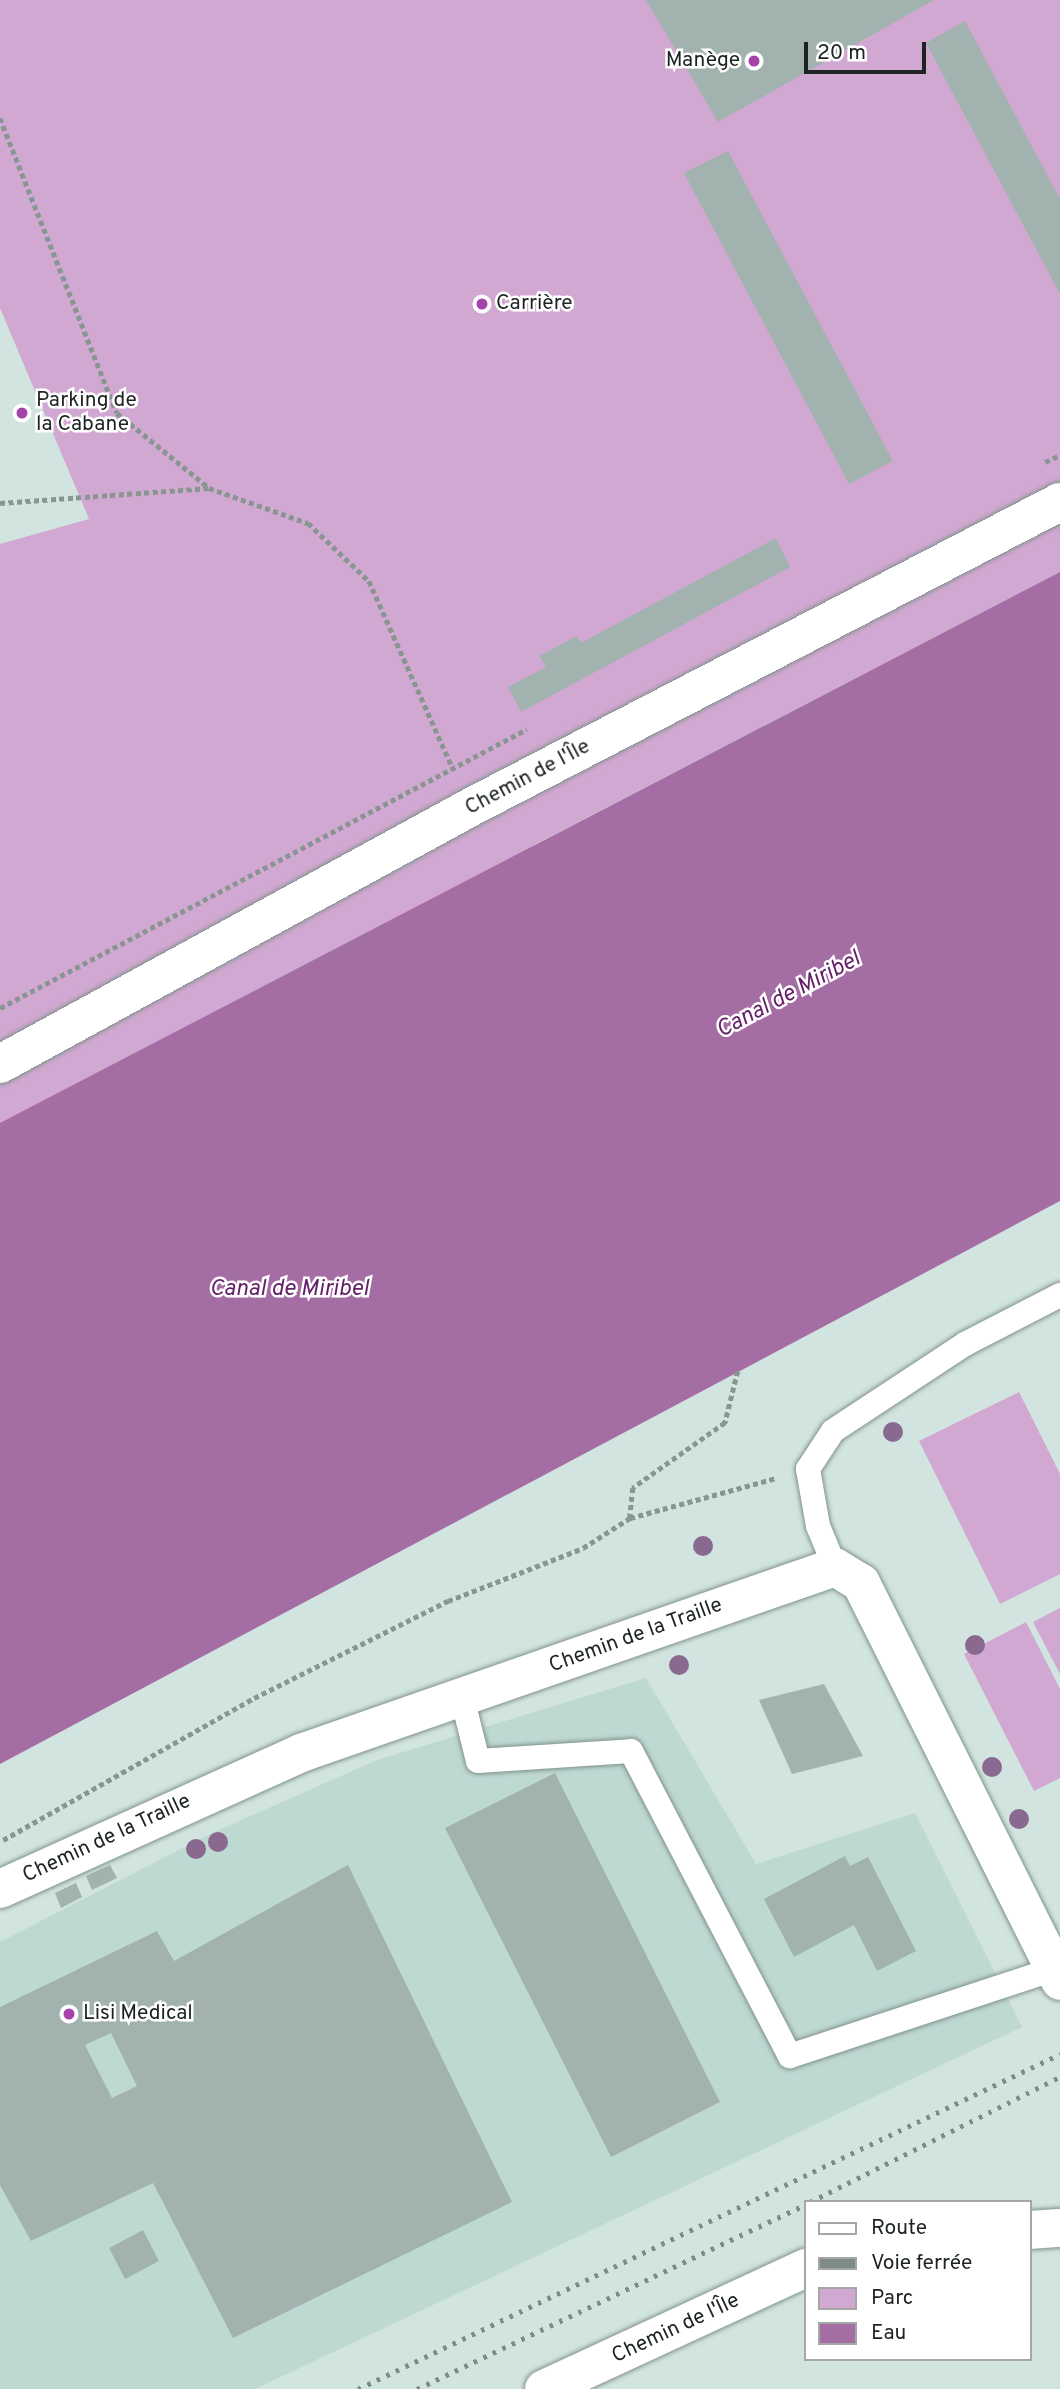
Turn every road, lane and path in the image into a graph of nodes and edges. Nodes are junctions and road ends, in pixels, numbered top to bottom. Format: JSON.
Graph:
{"nodes":[{"id":1,"x":0,"y":118,"type":"edge"},
{"id":2,"x":209,"y":488,"type":"junction"},
{"id":3,"x":1060,"y":502,"type":"edge"},
{"id":4,"x":0,"y":503,"type":"edge"},
{"id":5,"x":452,"y":767,"type":"dead end"},
{"id":6,"x":0,"y":1063,"type":"edge"},
{"id":7,"x":1060,"y":1295,"type":"edge"},
{"id":8,"x":738,"y":1371,"type":"dead end"},
{"id":9,"x":808,"y":1469,"type":"junction"},
{"id":10,"x":630,"y":1518,"type":"junction"},
{"id":11,"x":835,"y":1567,"type":"junction"},
{"id":12,"x":462,"y":1697,"type":"junction"},
{"id":13,"x":0,"y":1841,"type":"edge"},
{"id":14,"x":0,"y":1889,"type":"edge"},
{"id":15,"x":1057,"y":1975,"type":"edge"},
{"id":16,"x":1060,"y":2228,"type":"edge"},
{"id":17,"x":1032,"y":2230,"type":"edge"},
{"id":18,"x":804,"y":2270,"type":"edge"},
{"id":19,"x":544,"y":2389,"type":"edge"}],
"edges":[{"from":1,"to":2,"type":"path"},
{"from":2,"to":4,"type":"path"},
{"from":2,"to":5,"type":"path"},
{"from":3,"to":6,"type":"street","name":"Chemin de l'Île"},
{"from":7,"to":9,"type":"lane"},
{"from":8,"to":10,"type":"path"},
{"from":9,"to":10,"type":"path"},
{"from":9,"to":11,"type":"lane"},
{"from":10,"to":13,"type":"path"},
{"from":11,"to":12,"type":"street","name":"Chemin de la Traille"},
{"from":11,"to":15,"type":"street"},
{"from":12,"to":14,"type":"street","name":"Chemin de la Traille"},
{"from":12,"to":15,"type":"lane"},
{"from":16,"to":17,"type":"street"},
{"from":18,"to":19,"type":"street","name":"Chemin de l'Île"}]}
